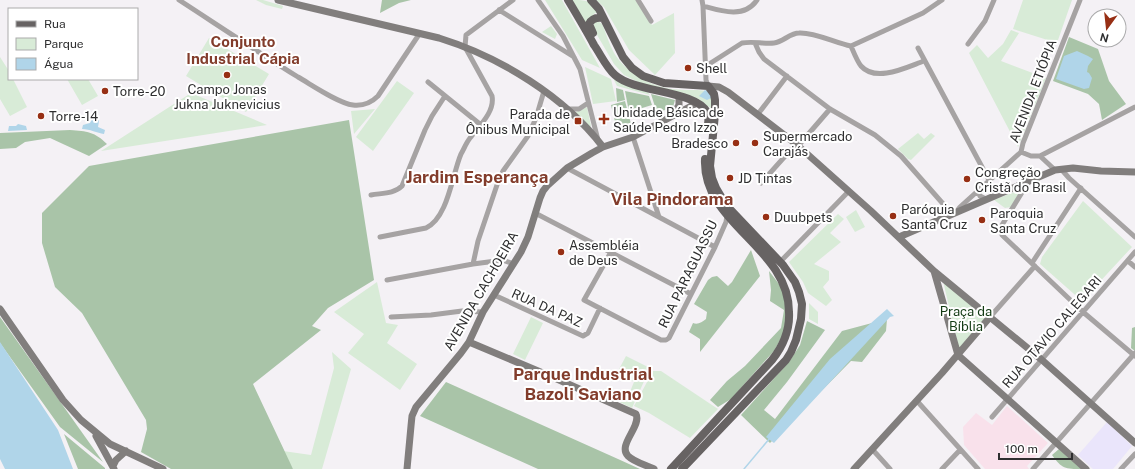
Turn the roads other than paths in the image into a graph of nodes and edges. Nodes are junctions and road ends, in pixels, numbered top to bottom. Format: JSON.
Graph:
{"nodes":[{"id":1,"x":179,"y":0,"type":"edge"},
{"id":2,"x":278,"y":0,"type":"edge"},
{"id":3,"x":512,"y":0,"type":"edge"},
{"id":4,"x":538,"y":0,"type":"edge"},
{"id":5,"x":568,"y":0,"type":"edge"},
{"id":6,"x":591,"y":0,"type":"edge"},
{"id":7,"x":638,"y":0,"type":"edge"},
{"id":8,"x":757,"y":0,"type":"edge"},
{"id":9,"x":942,"y":0,"type":"edge"},
{"id":10,"x":994,"y":0,"type":"edge"},
{"id":11,"x":1080,"y":0,"type":"edge"},
{"id":12,"x":702,"y":3,"type":"edge"},
{"id":13,"x":499,"y":10,"type":"junction"},
{"id":14,"x":603,"y":18,"type":"junction"},
{"id":15,"x":651,"y":21,"type":"dead end"},
{"id":16,"x":420,"y":33,"type":"junction"},
{"id":17,"x":755,"y":43,"type":"junction"},
{"id":18,"x":968,"y":44,"type":"dead end"},
{"id":19,"x":465,"y":46,"type":"junction"},
{"id":20,"x":851,"y":46,"type":"junction"},
{"id":21,"x":918,"y":48,"type":"dead end"},
{"id":22,"x":574,"y":58,"type":"junction"},
{"id":23,"x":924,"y":61,"type":"junction"},
{"id":24,"x":706,"y":66,"type":"junction"},
{"id":25,"x":787,"y":76,"type":"junction"},
{"id":26,"x":428,"y":82,"type":"dead end"},
{"id":27,"x":633,"y":84,"type":"junction"},
{"id":28,"x":708,"y":86,"type":"junction"},
{"id":29,"x":544,"y":91,"type":"junction"},
{"id":30,"x":445,"y":96,"type":"junction"},
{"id":31,"x":679,"y":96,"type":"junction"},
{"id":32,"x":588,"y":103,"type":"junction"},
{"id":33,"x":697,"y":103,"type":"junction"},
{"id":34,"x":1135,"y":107,"type":"edge"},
{"id":35,"x":567,"y":109,"type":"junction"},
{"id":36,"x":830,"y":109,"type":"junction"},
{"id":37,"x":758,"y":114,"type":"junction"},
{"id":38,"x":671,"y":116,"type":"junction"},
{"id":39,"x":481,"y":125,"type":"junction"},
{"id":40,"x":633,"y":137,"type":"junction"},
{"id":41,"x":598,"y":141,"type":"junction"},
{"id":42,"x":797,"y":145,"type":"junction"},
{"id":43,"x":603,"y":147,"type":"junction"},
{"id":44,"x":1021,"y":152,"type":"junction"},
{"id":45,"x":1040,"y":156,"type":"junction"},
{"id":46,"x":567,"y":168,"type":"junction"},
{"id":47,"x":1058,"y":169,"type":"junction"},
{"id":48,"x":1135,"y":172,"type":"edge"},
{"id":49,"x":989,"y":180,"type":"junction"},
{"id":50,"x":1030,"y":181,"type":"junction"},
{"id":51,"x":761,"y":183,"type":"dead end"},
{"id":52,"x":1081,"y":188,"type":"junction"},
{"id":53,"x":849,"y":191,"type":"junction"},
{"id":54,"x":978,"y":191,"type":"junction"},
{"id":55,"x":371,"y":195,"type":"dead end"},
{"id":56,"x":986,"y":199,"type":"junction"},
{"id":57,"x":535,"y":213,"type":"junction"},
{"id":58,"x":954,"y":213,"type":"junction"},
{"id":59,"x":727,"y":215,"type":"junction"},
{"id":60,"x":659,"y":217,"type":"junction"},
{"id":61,"x":380,"y":237,"type":"dead end"},
{"id":62,"x":899,"y":237,"type":"junction"},
{"id":63,"x":1135,"y":237,"type":"edge"},
{"id":64,"x":715,"y":247,"type":"junction"},
{"id":65,"x":611,"y":252,"type":"junction"},
{"id":66,"x":1135,"y":252,"type":"edge"},
{"id":67,"x":1128,"y":261,"type":"junction"},
{"id":68,"x":780,"y":262,"type":"junction"},
{"id":69,"x":473,"y":264,"type":"junction"},
{"id":70,"x":514,"y":264,"type":"junction"},
{"id":71,"x":1034,"y":264,"type":"junction"},
{"id":72,"x":1135,"y":267,"type":"edge"},
{"id":73,"x":934,"y":271,"type":"junction"},
{"id":74,"x":387,"y":280,"type":"dead end"},
{"id":75,"x":691,"y":294,"type":"junction"},
{"id":76,"x":494,"y":296,"type":"junction"},
{"id":77,"x":600,"y":308,"type":"junction"},
{"id":78,"x":0,"y":309,"type":"edge"},
{"id":79,"x":483,"y":312,"type":"junction"},
{"id":80,"x":1083,"y":312,"type":"junction"},
{"id":81,"x":391,"y":317,"type":"dead end"},
{"id":82,"x":990,"y":317,"type":"junction"},
{"id":83,"x":469,"y":342,"type":"junction"},
{"id":84,"x":1134,"y":354,"type":"edge"},
{"id":85,"x":958,"y":355,"type":"junction"},
{"id":86,"x":1042,"y":360,"type":"junction"},
{"id":87,"x":917,"y":400,"type":"junction"},
{"id":88,"x":1008,"y":400,"type":"junction"},
{"id":89,"x":1091,"y":404,"type":"junction"},
{"id":90,"x":992,"y":417,"type":"dead end"},
{"id":91,"x":94,"y":432,"type":"junction"},
{"id":92,"x":1057,"y":443,"type":"junction"},
{"id":93,"x":1135,"y":443,"type":"edge"},
{"id":94,"x":110,"y":444,"type":"junction"},
{"id":95,"x":872,"y":449,"type":"junction"},
{"id":96,"x":960,"y":450,"type":"junction"},
{"id":97,"x":126,"y":451,"type":"junction"},
{"id":98,"x":1135,"y":454,"type":"edge"},
{"id":99,"x":680,"y":458,"type":"junction"},
{"id":100,"x":114,"y":468,"type":"edge"},
{"id":101,"x":163,"y":469,"type":"edge"},
{"id":102,"x":407,"y":469,"type":"edge"},
{"id":103,"x":654,"y":469,"type":"edge"},
{"id":104,"x":671,"y":469,"type":"edge"},
{"id":105,"x":678,"y":469,"type":"edge"},
{"id":106,"x":682,"y":469,"type":"edge"},
{"id":107,"x":854,"y":469,"type":"edge"},
{"id":108,"x":890,"y":469,"type":"edge"},
{"id":109,"x":942,"y":469,"type":"edge"},
{"id":110,"x":978,"y":469,"type":"edge"},
{"id":111,"x":1033,"y":469,"type":"edge"},
{"id":112,"x":1086,"y":469,"type":"edge"},
{"id":113,"x":1121,"y":469,"type":"edge"}],
"edges":[{"from":1,"to":16,"type":"street"},
{"from":2,"to":16,"type":"street"},
{"from":3,"to":13,"type":"street"},
{"from":4,"to":22,"type":"street"},
{"from":5,"to":27,"type":"main road"},
{"from":6,"to":14,"type":"main road"},
{"from":7,"to":15,"type":"street"},
{"from":8,"to":12,"type":"street"},
{"from":9,"to":20,"type":"street"},
{"from":10,"to":18,"type":"street"},
{"from":11,"to":44,"type":"street","name":"AVENIDA ETIÓPIA"},
{"from":12,"to":24,"type":"street"},
{"from":13,"to":19,"type":"street"},
{"from":13,"to":22,"type":"street"},
{"from":14,"to":27,"type":"main road"},
{"from":14,"to":28,"type":"main road"},
{"from":16,"to":19,"type":"street"},
{"from":17,"to":20,"type":"street"},
{"from":17,"to":24,"type":"street"},
{"from":17,"to":25,"type":"street"},
{"from":19,"to":29,"type":"street"},
{"from":19,"to":39,"type":"street"},
{"from":20,"to":23,"type":"street"},
{"from":21,"to":23,"type":"street"},
{"from":22,"to":32,"type":"street"},
{"from":23,"to":49,"type":"street"},
{"from":24,"to":28,"type":"street"},
{"from":25,"to":36,"type":"street"},
{"from":25,"to":37,"type":"street"},
{"from":26,"to":30,"type":"street"},
{"from":27,"to":31,"type":"main road"},
{"from":28,"to":37,"type":"street"},
{"from":28,"to":68,"type":"main road"},
{"from":29,"to":35,"type":"street"},
{"from":29,"to":69,"type":"street"},
{"from":30,"to":39,"type":"street"},
{"from":30,"to":55,"type":"street"},
{"from":31,"to":33,"type":"main road"},
{"from":31,"to":38,"type":"street"},
{"from":32,"to":35,"type":"street"},
{"from":32,"to":41,"type":"street"},
{"from":33,"to":38,"type":"street","name":"AVENIDA CACHOEIRA"},
{"from":33,"to":59,"type":"main road"},
{"from":34,"to":45,"type":"street"},
{"from":35,"to":41,"type":"street"},
{"from":36,"to":42,"type":"street"},
{"from":36,"to":58,"type":"street"},
{"from":37,"to":42,"type":"street"},
{"from":38,"to":40,"type":"street","name":"AVENIDA CACHOEIRA"},
{"from":39,"to":61,"type":"street"},
{"from":40,"to":43,"type":"street","name":"AVENIDA CACHOEIRA"},
{"from":40,"to":60,"type":"street"},
{"from":41,"to":43,"type":"street"},
{"from":42,"to":51,"type":"street"},
{"from":42,"to":53,"type":"street"},
{"from":43,"to":46,"type":"street","name":"AVENIDA CACHOEIRA"},
{"from":44,"to":45,"type":"street"},
{"from":44,"to":49,"type":"street","name":"AVENIDA ETIÓPIA"},
{"from":45,"to":47,"type":"street"},
{"from":46,"to":57,"type":"street","name":"AVENIDA CACHOEIRA"},
{"from":46,"to":60,"type":"street"},
{"from":47,"to":48,"type":"street"},
{"from":47,"to":50,"type":"street"},
{"from":47,"to":52,"type":"street"},
{"from":49,"to":54,"type":"street","name":"AVENIDA ETIÓPIA"},
{"from":50,"to":56,"type":"street"},
{"from":50,"to":71,"type":"street"},
{"from":52,"to":63,"type":"street"},
{"from":52,"to":71,"type":"street"},
{"from":53,"to":62,"type":"street"},
{"from":53,"to":68,"type":"street"},
{"from":54,"to":56,"type":"street"},
{"from":54,"to":58,"type":"street","name":"AVENIDA ETIÓPIA"},
{"from":56,"to":58,"type":"street"},
{"from":57,"to":65,"type":"street"},
{"from":57,"to":70,"type":"street","name":"AVENIDA CACHOEIRA"},
{"from":58,"to":62,"type":"street"},
{"from":59,"to":64,"type":"street","name":"RUA PARAGUASSU"},
{"from":59,"to":99,"type":"main road"},
{"from":60,"to":64,"type":"street"},
{"from":62,"to":73,"type":"street"},
{"from":64,"to":75,"type":"street","name":"RUA PARAGUASSU"},
{"from":65,"to":75,"type":"street"},
{"from":65,"to":77,"type":"street"},
{"from":66,"to":67,"type":"street","name":"RUA OTAVIO CALEGARI"},
{"from":67,"to":72,"type":"street"},
{"from":67,"to":80,"type":"street","name":"RUA OTAVIO CALEGARI"},
{"from":68,"to":106,"type":"main road"},
{"from":69,"to":70,"type":"street"},
{"from":69,"to":74,"type":"street"},
{"from":70,"to":76,"type":"street","name":"AVENIDA CACHOEIRA"},
{"from":71,"to":80,"type":"street"},
{"from":71,"to":82,"type":"street"},
{"from":73,"to":82,"type":"street"},
{"from":73,"to":85,"type":"street"},
{"from":75,"to":77,"type":"street","name":"RUA PARAGUASSU"},
{"from":76,"to":77,"type":"street","name":"RUA DA PAZ"},
{"from":76,"to":79,"type":"street","name":"AVENIDA CACHOEIRA"},
{"from":78,"to":91,"type":"street"},
{"from":79,"to":81,"type":"street"},
{"from":79,"to":83,"type":"street","name":"AVENIDA CACHOEIRA"},
{"from":80,"to":84,"type":"street"},
{"from":80,"to":86,"type":"street","name":"RUA OTAVIO CALEGARI"},
{"from":82,"to":85,"type":"street"},
{"from":82,"to":86,"type":"street"},
{"from":83,"to":102,"type":"street","name":"AVENIDA CACHOEIRA"},
{"from":83,"to":103,"type":"street"},
{"from":84,"to":89,"type":"street"},
{"from":85,"to":87,"type":"street"},
{"from":85,"to":88,"type":"street"},
{"from":86,"to":88,"type":"street","name":"RUA OTAVIO CALEGARI"},
{"from":86,"to":89,"type":"street"},
{"from":87,"to":95,"type":"street"},
{"from":87,"to":96,"type":"street"},
{"from":88,"to":90,"type":"street","name":"RUA OTAVIO CALEGARI"},
{"from":88,"to":92,"type":"street"},
{"from":89,"to":92,"type":"street"},
{"from":89,"to":93,"type":"street"},
{"from":91,"to":94,"type":"street"},
{"from":91,"to":100,"type":"street"},
{"from":92,"to":111,"type":"street"},
{"from":92,"to":112,"type":"street"},
{"from":94,"to":97,"type":"street"},
{"from":94,"to":100,"type":"street"},
{"from":95,"to":107,"type":"street"},
{"from":95,"to":108,"type":"street"},
{"from":96,"to":109,"type":"street"},
{"from":96,"to":110,"type":"street"},
{"from":97,"to":100,"type":"street"},
{"from":97,"to":101,"type":"street"},
{"from":98,"to":113,"type":"street"},
{"from":99,"to":104,"type":"main road"},
{"from":99,"to":105,"type":"main road"}]}
